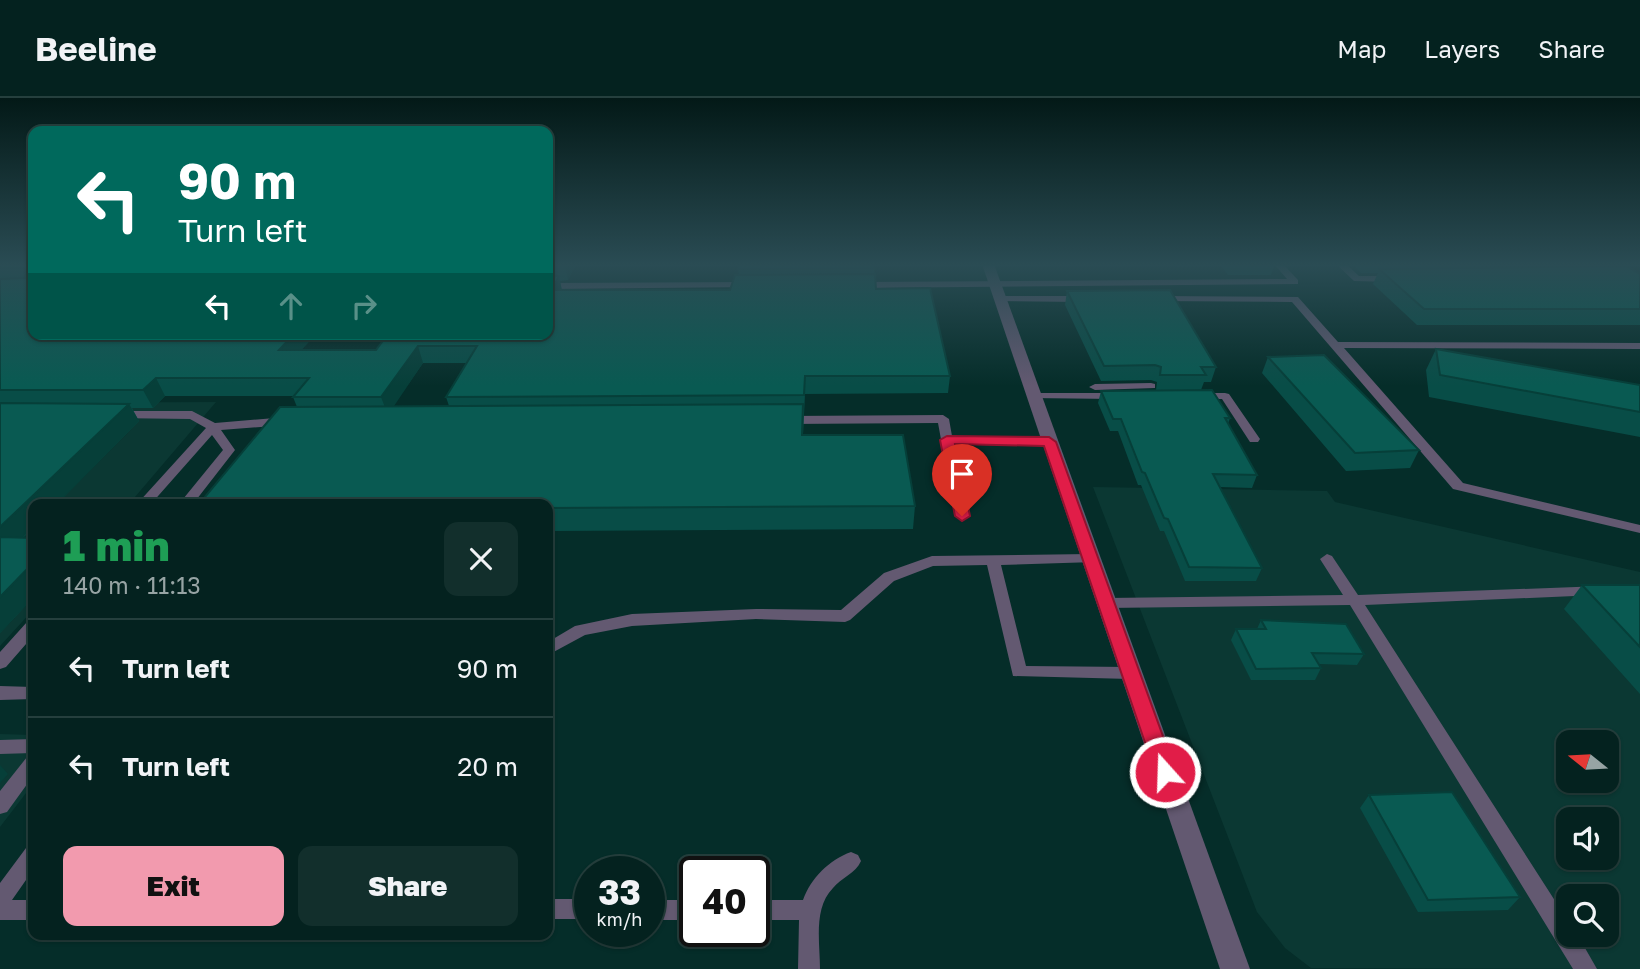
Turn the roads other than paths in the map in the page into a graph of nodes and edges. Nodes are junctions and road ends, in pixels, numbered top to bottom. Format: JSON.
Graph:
{"nodes":[{"id":1,"x":1002,"y":305,"type":"edge"},
{"id":2,"x":1299,"y":305,"type":"edge"},
{"id":3,"x":1334,"y":345,"type":"junction"},
{"id":4,"x":1640,"y":346,"type":"edge"},
{"id":5,"x":1154,"y":391,"type":"edge"},
{"id":6,"x":1032,"y":392,"type":"junction"},
{"id":7,"x":1184,"y":396,"type":"edge"},
{"id":8,"x":110,"y":415,"type":"edge"},
{"id":9,"x":768,"y":420,"type":"edge"},
{"id":10,"x":296,"y":421,"type":"edge"},
{"id":11,"x":213,"y":427,"type":"junction"},
{"id":12,"x":1254,"y":439,"type":"dead end"},
{"id":13,"x":947,"y":440,"type":"junction"},
{"id":14,"x":1049,"y":442,"type":"junction"},
{"id":15,"x":148,"y":499,"type":"edge"},
{"id":16,"x":190,"y":499,"type":"edge"},
{"id":17,"x":962,"y":516,"type":"dead end"},
{"id":18,"x":1640,"y":528,"type":"edge"},
{"id":19,"x":1090,"y":559,"type":"junction"},
{"id":20,"x":1327,"y":559,"type":"dead end"},
{"id":21,"x":993,"y":560,"type":"junction"},
{"id":22,"x":1612,"y":590,"type":"edge"},
{"id":23,"x":1354,"y":600,"type":"junction"},
{"id":24,"x":1106,"y":603,"type":"junction"},
{"id":25,"x":28,"y":632,"type":"edge"},
{"id":26,"x":553,"y":646,"type":"edge"},
{"id":27,"x":0,"y":663,"type":"edge"},
{"id":28,"x":1130,"y":673,"type":"junction"},
{"id":29,"x":28,"y":692,"type":"edge"},
{"id":30,"x":0,"y":693,"type":"edge"},
{"id":31,"x":28,"y":746,"type":"edge"},
{"id":32,"x":0,"y":747,"type":"edge"},
{"id":33,"x":28,"y":769,"type":"edge"},
{"id":34,"x":0,"y":806,"type":"edge"},
{"id":35,"x":28,"y":860,"type":"edge"},
{"id":36,"x":851,"y":861,"type":"dead end"},
{"id":37,"x":0,"y":900,"type":"edge"},
{"id":38,"x":553,"y":909,"type":"edge"},
{"id":39,"x":574,"y":909,"type":"edge"},
{"id":40,"x":770,"y":909,"type":"edge"},
{"id":41,"x":0,"y":910,"type":"edge"},
{"id":42,"x":28,"y":910,"type":"edge"},
{"id":43,"x":810,"y":910,"type":"junction"},
{"id":44,"x":809,"y":969,"type":"edge"},
{"id":45,"x":1236,"y":969,"type":"edge"},
{"id":46,"x":1586,"y":969,"type":"edge"}],
"edges":[{"from":1,"to":6,"type":"street"},
{"from":2,"to":3,"type":"lane"},
{"from":3,"to":4,"type":"lane"},
{"from":3,"to":18,"type":"lane"},
{"from":5,"to":6,"type":"lane"},
{"from":6,"to":14,"type":"street"},
{"from":7,"to":12,"type":"lane"},
{"from":8,"to":11,"type":"lane"},
{"from":9,"to":13,"type":"lane"},
{"from":10,"to":11,"type":"lane"},
{"from":11,"to":15,"type":"lane"},
{"from":11,"to":16,"type":"lane"},
{"from":13,"to":14,"type":"lane"},
{"from":13,"to":17,"type":"lane"},
{"from":14,"to":19,"type":"street"},
{"from":19,"to":21,"type":"lane"},
{"from":19,"to":24,"type":"street"},
{"from":20,"to":23,"type":"lane"},
{"from":21,"to":26,"type":"lane"},
{"from":21,"to":28,"type":"lane"},
{"from":22,"to":23,"type":"lane"},
{"from":23,"to":24,"type":"lane"},
{"from":23,"to":46,"type":"lane"},
{"from":24,"to":28,"type":"street"},
{"from":25,"to":27,"type":"lane"},
{"from":28,"to":45,"type":"street"},
{"from":29,"to":30,"type":"lane"},
{"from":31,"to":32,"type":"lane"},
{"from":33,"to":34,"type":"lane"},
{"from":35,"to":37,"type":"lane"},
{"from":36,"to":43,"type":"lane"},
{"from":38,"to":39,"type":"lane"},
{"from":40,"to":43,"type":"lane"},
{"from":41,"to":42,"type":"lane"},
{"from":43,"to":44,"type":"lane"}]}
